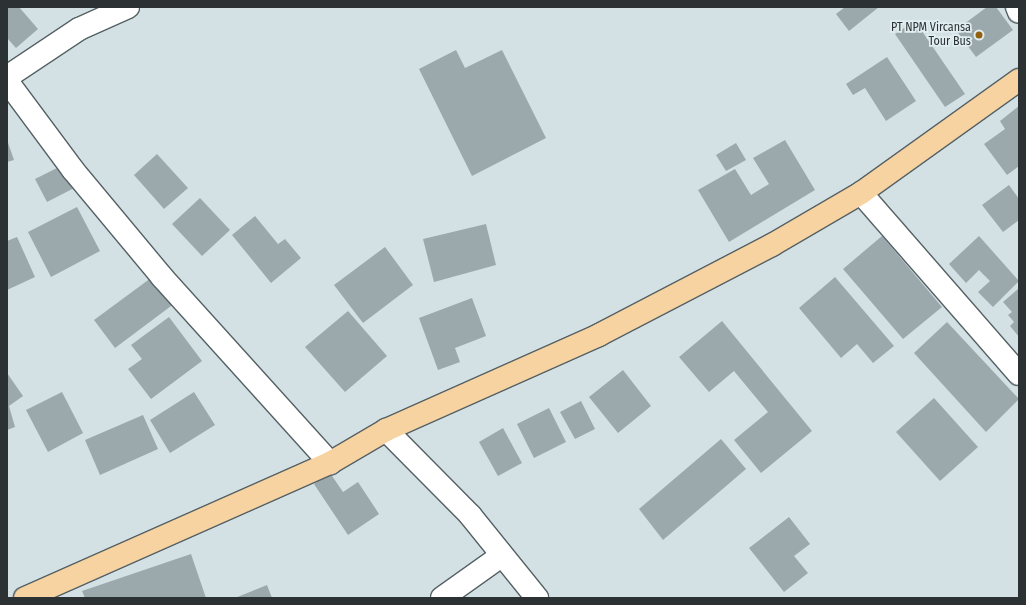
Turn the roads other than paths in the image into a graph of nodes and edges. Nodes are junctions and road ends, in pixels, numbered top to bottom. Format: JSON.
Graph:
{"nodes":[{"id":1,"x":128,"y":7,"type":"edge"},
{"id":2,"x":1017,"y":7,"type":"edge"},
{"id":3,"x":1019,"y":12,"type":"edge"},
{"id":4,"x":7,"y":77,"type":"edge"},
{"id":5,"x":1019,"y":80,"type":"edge"},
{"id":6,"x":7,"y":81,"type":"edge"},
{"id":7,"x":862,"y":193,"type":"junction"},
{"id":8,"x":1019,"y":374,"type":"edge"},
{"id":9,"x":386,"y":430,"type":"junction"},
{"id":10,"x":330,"y":463,"type":"junction"},
{"id":11,"x":501,"y":556,"type":"junction"},
{"id":12,"x":25,"y":598,"type":"edge"},
{"id":13,"x":442,"y":598,"type":"edge"},
{"id":14,"x":537,"y":598,"type":"edge"}],
"edges":[{"from":1,"to":4,"type":"street"},
{"from":2,"to":3,"type":"street"},
{"from":5,"to":7,"type":"highway"},
{"from":6,"to":10,"type":"street"},
{"from":7,"to":8,"type":"street"},
{"from":7,"to":9,"type":"highway"},
{"from":9,"to":10,"type":"highway"},
{"from":9,"to":11,"type":"street"},
{"from":10,"to":12,"type":"highway"},
{"from":11,"to":13,"type":"street"},
{"from":11,"to":14,"type":"street"}]}
